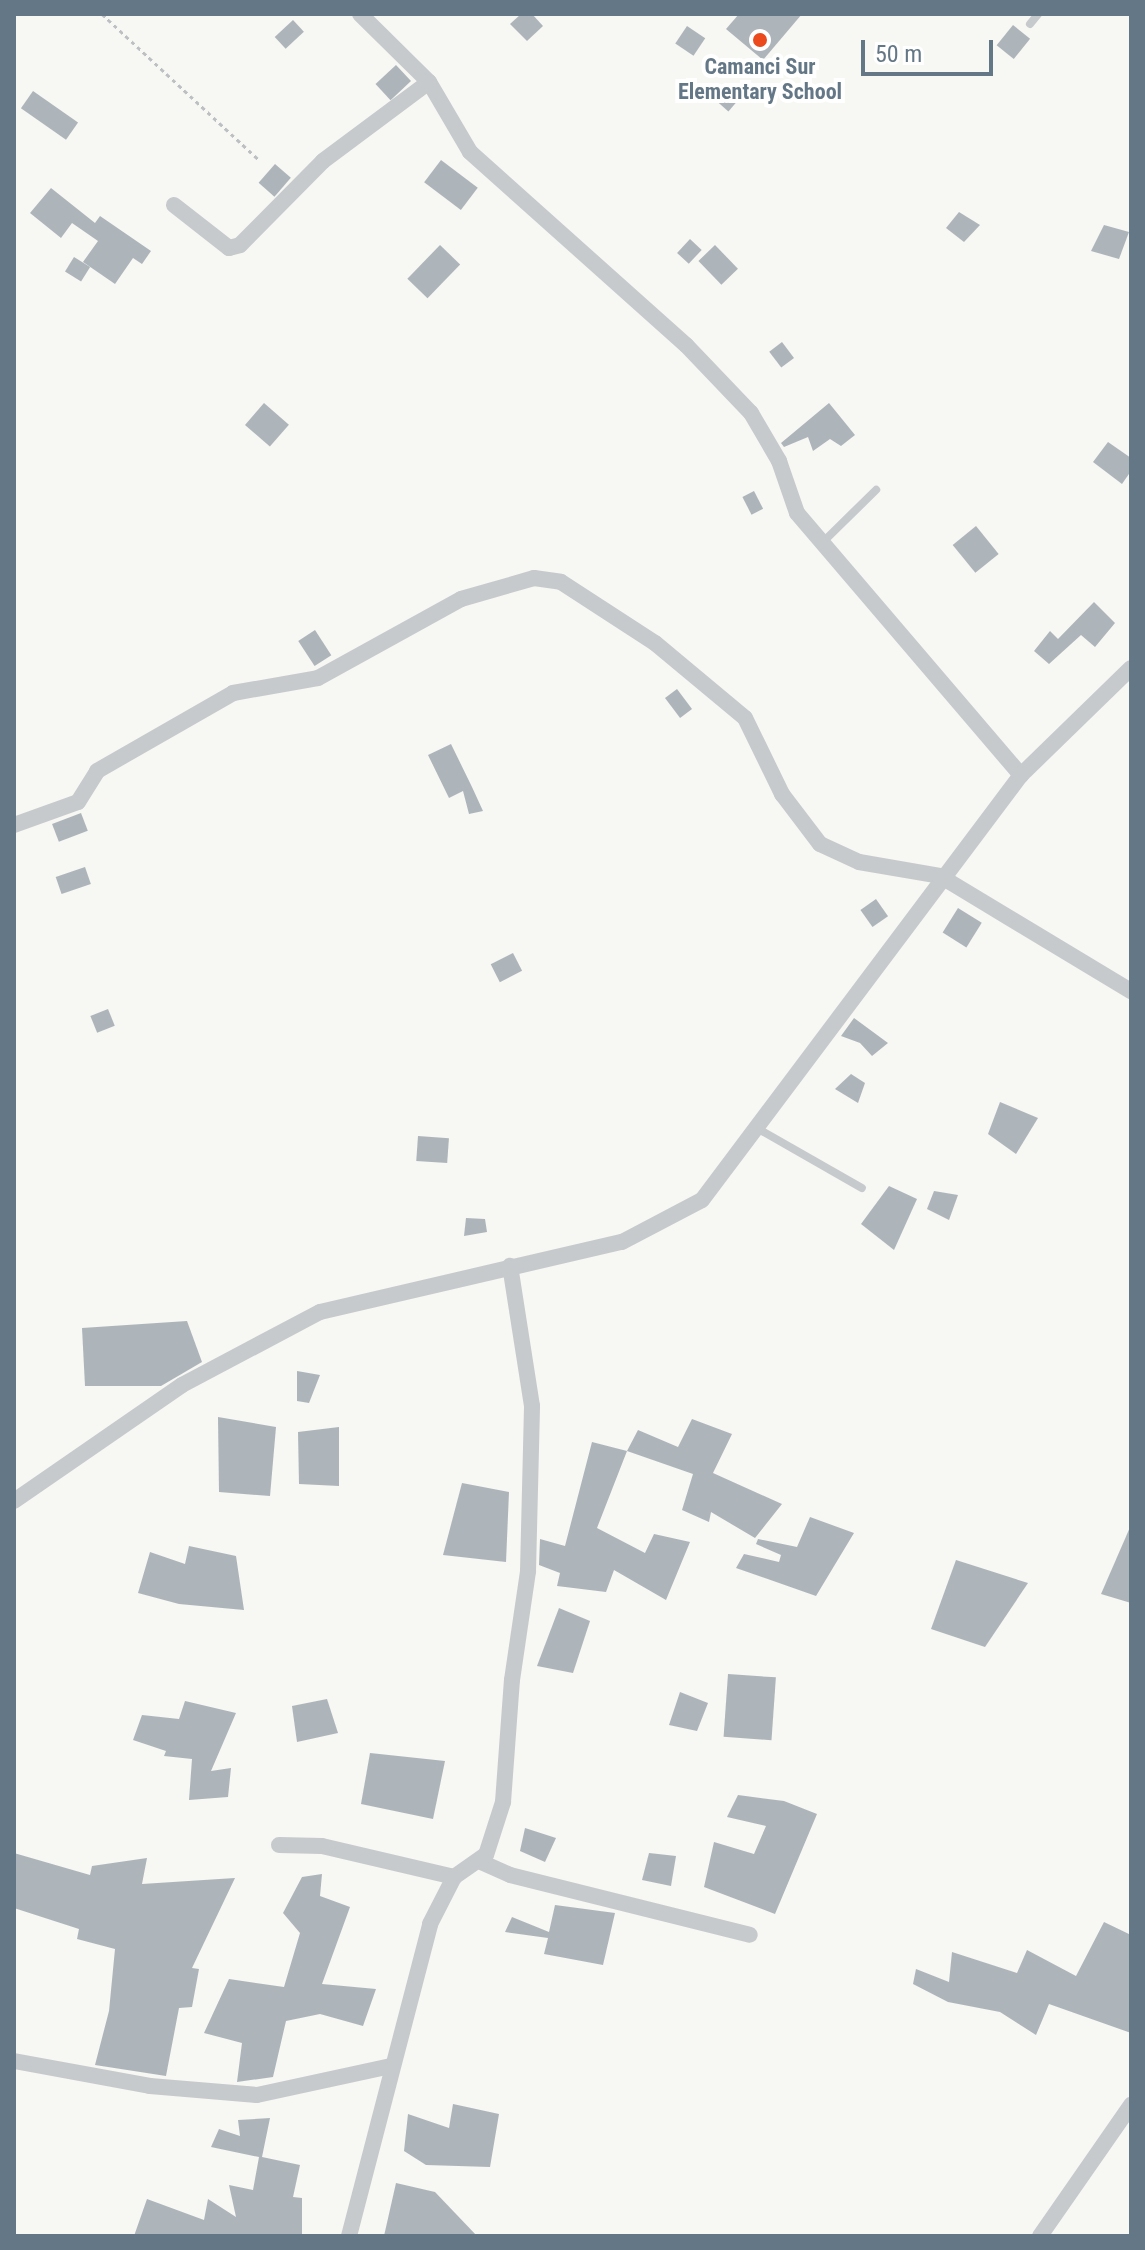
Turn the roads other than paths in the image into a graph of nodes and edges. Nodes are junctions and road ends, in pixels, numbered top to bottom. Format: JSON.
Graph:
{"nodes":[{"id":1,"x":360,"y":14,"type":"edge"},
{"id":2,"x":1038,"y":14,"type":"edge"},
{"id":3,"x":1030,"y":24,"type":"dead end"},
{"id":4,"x":429,"y":82,"type":"junction"},
{"id":5,"x":174,"y":205,"type":"dead end"},
{"id":6,"x":876,"y":490,"type":"dead end"},
{"id":7,"x":822,"y":543,"type":"junction"},
{"id":8,"x":1131,"y":668,"type":"edge"},
{"id":9,"x":1021,"y":775,"type":"junction"},
{"id":10,"x":14,"y":825,"type":"edge"},
{"id":11,"x":940,"y":876,"type":"junction"},
{"id":12,"x":1131,"y":991,"type":"edge"},
{"id":13,"x":753,"y":1126,"type":"junction"},
{"id":14,"x":862,"y":1188,"type":"dead end"},
{"id":15,"x":510,"y":1266,"type":"junction"},
{"id":16,"x":14,"y":1501,"type":"edge"},
{"id":17,"x":279,"y":1845,"type":"dead end"},
{"id":18,"x":481,"y":1862,"type":"junction"},
{"id":19,"x":454,"y":1877,"type":"junction"},
{"id":20,"x":750,"y":1935,"type":"dead end"},
{"id":21,"x":14,"y":2061,"type":"edge"},
{"id":22,"x":391,"y":2066,"type":"junction"},
{"id":23,"x":1131,"y":2105,"type":"edge"},
{"id":24,"x":349,"y":2236,"type":"edge"},
{"id":25,"x":1040,"y":2236,"type":"edge"}],
"edges":[{"from":1,"to":4,"type":"street"},
{"from":2,"to":3,"type":"lane"},
{"from":4,"to":5,"type":"street"},
{"from":4,"to":7,"type":"street"},
{"from":6,"to":7,"type":"lane"},
{"from":7,"to":9,"type":"street"},
{"from":8,"to":9,"type":"street"},
{"from":9,"to":11,"type":"street"},
{"from":10,"to":11,"type":"street"},
{"from":11,"to":12,"type":"street"},
{"from":11,"to":13,"type":"street"},
{"from":13,"to":14,"type":"lane"},
{"from":13,"to":15,"type":"street"},
{"from":15,"to":16,"type":"street"},
{"from":15,"to":18,"type":"street"},
{"from":17,"to":19,"type":"street"},
{"from":18,"to":19,"type":"street"},
{"from":18,"to":20,"type":"street"},
{"from":19,"to":22,"type":"street"},
{"from":21,"to":22,"type":"street"},
{"from":22,"to":24,"type":"street"},
{"from":23,"to":25,"type":"street"}]}
